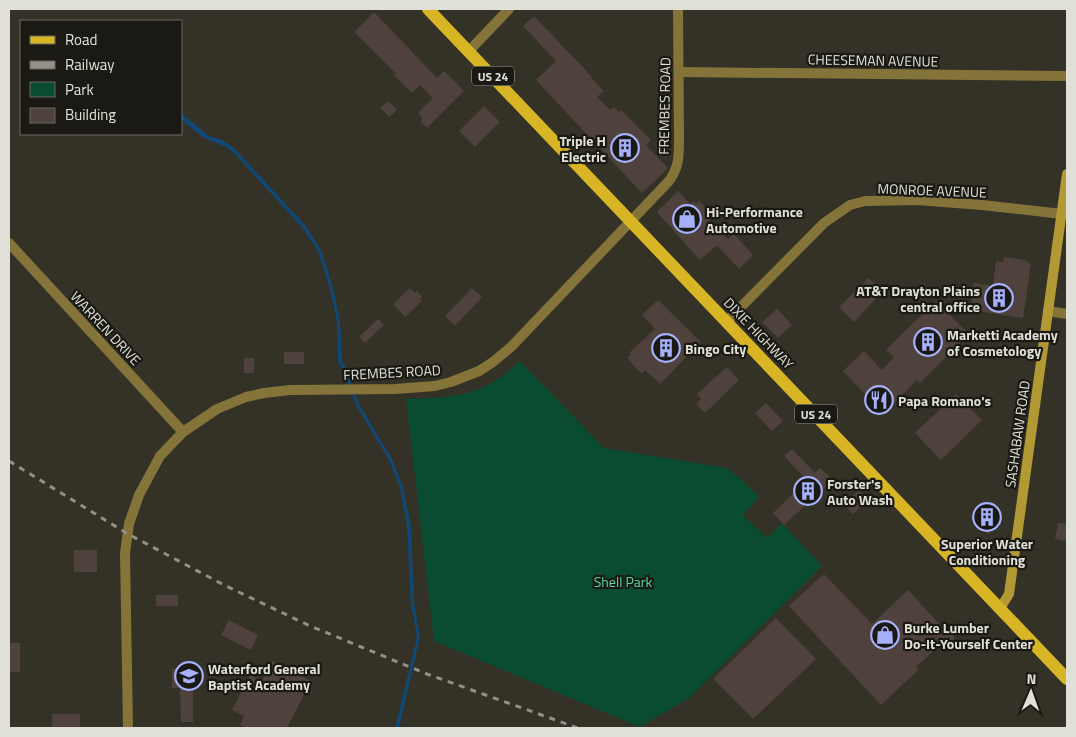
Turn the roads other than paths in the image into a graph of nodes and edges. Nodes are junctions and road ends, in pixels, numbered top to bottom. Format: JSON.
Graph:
{"nodes":[{"id":1,"x":428,"y":9,"type":"edge"},
{"id":2,"x":509,"y":9,"type":"edge"},
{"id":3,"x":678,"y":9,"type":"edge"},
{"id":4,"x":469,"y":51,"type":"junction"},
{"id":5,"x":679,"y":72,"type":"junction"},
{"id":6,"x":1067,"y":76,"type":"edge"},
{"id":7,"x":1067,"y":174,"type":"edge"},
{"id":8,"x":1067,"y":178,"type":"edge"},
{"id":9,"x":1062,"y":214,"type":"junction"},
{"id":10,"x":631,"y":221,"type":"junction"},
{"id":11,"x":9,"y":244,"type":"edge"},
{"id":12,"x":1048,"y":311,"type":"junction"},
{"id":13,"x":1067,"y":314,"type":"edge"},
{"id":14,"x":727,"y":321,"type":"junction"},
{"id":15,"x":183,"y":432,"type":"junction"},
{"id":16,"x":1001,"y":607,"type":"junction"},
{"id":17,"x":1067,"y":679,"type":"edge"},
{"id":18,"x":128,"y":728,"type":"edge"}],
"edges":[{"from":1,"to":4,"type":"main road","name":"DIXIE HIGHWAY","number":"US 24"},
{"from":2,"to":4,"type":"street"},
{"from":3,"to":5,"type":"street","name":"FREMBES ROAD"},
{"from":4,"to":10,"type":"main road","name":"DIXIE HIGHWAY","number":"US 24"},
{"from":5,"to":6,"type":"street","name":"CHEESEMAN AVENUE"},
{"from":5,"to":10,"type":"street","name":"FREMBES ROAD"},
{"from":7,"to":8,"type":"street","name":"SASHABAW ROAD"},
{"from":8,"to":9,"type":"street","name":"SASHABAW ROAD"},
{"from":9,"to":12,"type":"street","name":"SASHABAW ROAD"},
{"from":9,"to":14,"type":"street","name":"MONROE AVENUE"},
{"from":10,"to":14,"type":"main road","name":"DIXIE HIGHWAY","number":"US 24"},
{"from":10,"to":15,"type":"street","name":"FREMBES ROAD"},
{"from":11,"to":15,"type":"street","name":"WARREN DRIVE"},
{"from":12,"to":13,"type":"street"},
{"from":12,"to":16,"type":"street","name":"SASHABAW ROAD"},
{"from":14,"to":16,"type":"main road","name":"DIXIE HIGHWAY","number":"US 24"},
{"from":15,"to":18,"type":"street","name":"FREMBES ROAD"},
{"from":16,"to":17,"type":"main road","name":"DIXIE HIGHWAY","number":"US 24"}]}
